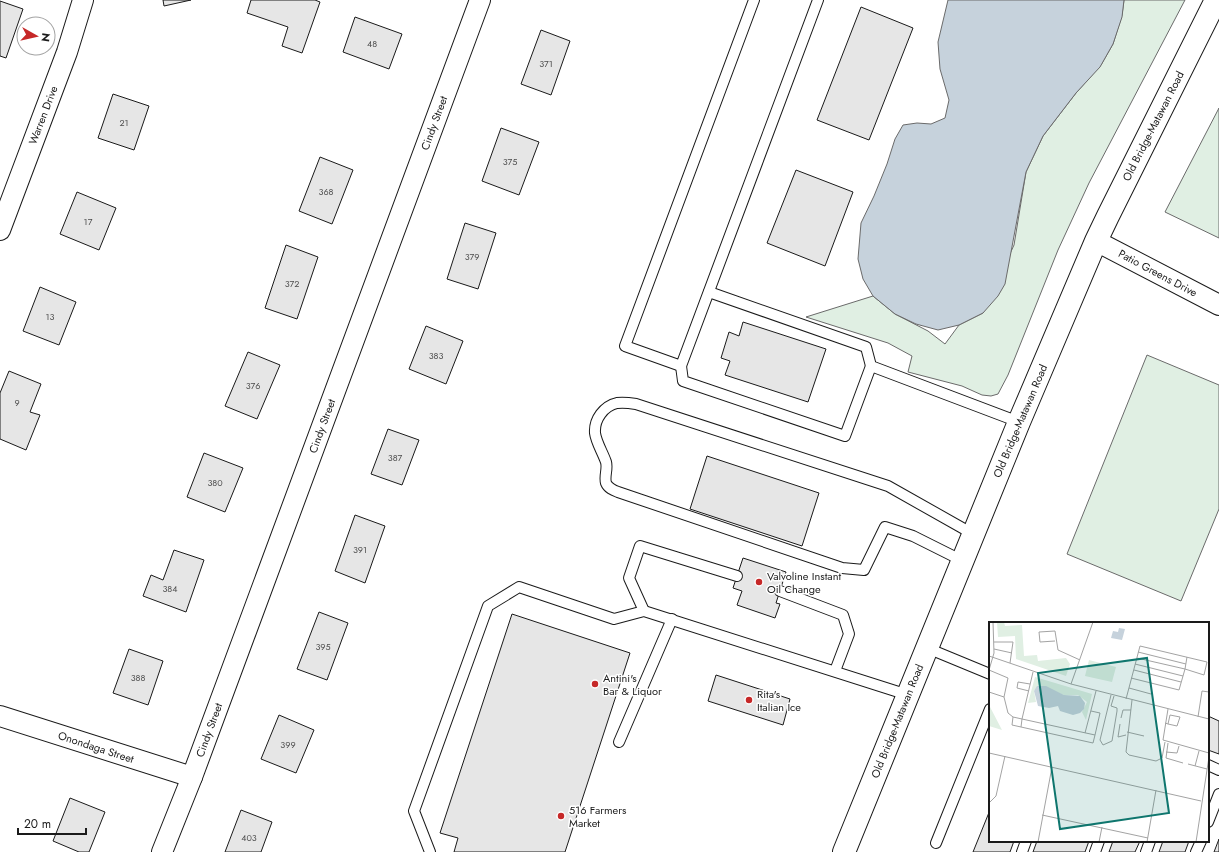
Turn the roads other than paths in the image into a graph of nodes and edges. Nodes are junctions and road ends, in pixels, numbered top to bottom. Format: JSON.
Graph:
{"nodes":[{"id":1,"x":83,"y":0,"type":"edge"},
{"id":2,"x":754,"y":0,"type":"edge"},
{"id":3,"x":818,"y":0,"type":"edge"},
{"id":4,"x":1216,"y":0,"type":"edge"},
{"id":5,"x":476,"y":1,"type":"edge"},
{"id":6,"x":0,"y":230,"type":"edge"},
{"id":7,"x":1096,"y":241,"type":"junction"},
{"id":8,"x":709,"y":292,"type":"junction"},
{"id":9,"x":1219,"y":305,"type":"edge"},
{"id":10,"x":681,"y":366,"type":"junction"},
{"id":11,"x":871,"y":366,"type":"junction"},
{"id":12,"x":1019,"y":422,"type":"junction"},
{"id":13,"x":973,"y":534,"type":"junction"},
{"id":14,"x":963,"y":561,"type":"junction"},
{"id":15,"x":737,"y":576,"type":"dead end"},
{"id":16,"x":780,"y":591,"type":"dead end"},
{"id":17,"x":644,"y":610,"type":"junction"},
{"id":18,"x":672,"y":620,"type":"junction"},
{"id":19,"x":927,"y":648,"type":"junction"},
{"id":20,"x":835,"y":671,"type":"junction"},
{"id":21,"x":989,"y":674,"type":"edge"},
{"id":22,"x":908,"y":695,"type":"junction"},
{"id":23,"x":989,"y":712,"type":"edge"},
{"id":24,"x":0,"y":716,"type":"edge"},
{"id":25,"x":619,"y":742,"type":"dead end"},
{"id":26,"x":1209,"y":765,"type":"edge"},
{"id":27,"x":1219,"y":770,"type":"edge"},
{"id":28,"x":192,"y":778,"type":"junction"},
{"id":29,"x":1219,"y":794,"type":"edge"},
{"id":30,"x":1209,"y":819,"type":"edge"},
{"id":31,"x":936,"y":842,"type":"dead end"},
{"id":32,"x":1026,"y":842,"type":"edge"},
{"id":33,"x":1099,"y":842,"type":"edge"},
{"id":34,"x":1150,"y":842,"type":"edge"},
{"id":35,"x":1201,"y":842,"type":"edge"},
{"id":36,"x":162,"y":852,"type":"edge"},
{"id":37,"x":430,"y":852,"type":"edge"},
{"id":38,"x":844,"y":852,"type":"edge"},
{"id":39,"x":1022,"y":852,"type":"edge"},
{"id":40,"x":1095,"y":852,"type":"edge"},
{"id":41,"x":1146,"y":852,"type":"edge"},
{"id":42,"x":1196,"y":852,"type":"edge"}],
"edges":[{"from":1,"to":6,"type":"street","name":"Warren Drive"},
{"from":2,"to":10,"type":"lane"},
{"from":3,"to":8,"type":"lane"},
{"from":4,"to":7,"type":"main road","name":"Old Bridge-Matawan Road"},
{"from":5,"to":28,"type":"street","name":"Cindy Street"},
{"from":7,"to":9,"type":"street","name":"Patio Greens Drive"},
{"from":7,"to":12,"type":"main road","name":"Old Bridge-Matawan Road"},
{"from":8,"to":10,"type":"lane"},
{"from":8,"to":11,"type":"lane"},
{"from":10,"to":11,"type":"lane"},
{"from":11,"to":12,"type":"lane"},
{"from":12,"to":13,"type":"main road","name":"Old Bridge-Matawan Road"},
{"from":13,"to":14,"type":"main road","name":"Old Bridge-Matawan Road"},
{"from":13,"to":14,"type":"lane"},
{"from":14,"to":19,"type":"main road","name":"Old Bridge-Matawan Road"},
{"from":15,"to":17,"type":"lane"},
{"from":16,"to":20,"type":"lane"},
{"from":17,"to":18,"type":"lane"},
{"from":17,"to":37,"type":"lane"},
{"from":18,"to":20,"type":"lane"},
{"from":18,"to":25,"type":"lane"},
{"from":19,"to":21,"type":"lane"},
{"from":19,"to":22,"type":"main road","name":"Old Bridge-Matawan Road"},
{"from":20,"to":22,"type":"lane"},
{"from":22,"to":38,"type":"main road","name":"Old Bridge-Matawan Road"},
{"from":23,"to":31,"type":"lane"},
{"from":24,"to":28,"type":"street","name":"Onondaga Street"},
{"from":26,"to":27,"type":"lane"},
{"from":28,"to":36,"type":"street","name":"Cindy Street"},
{"from":29,"to":30,"type":"lane"},
{"from":32,"to":39,"type":"lane"},
{"from":33,"to":40,"type":"lane"},
{"from":34,"to":41,"type":"lane"},
{"from":35,"to":42,"type":"lane"}]}
